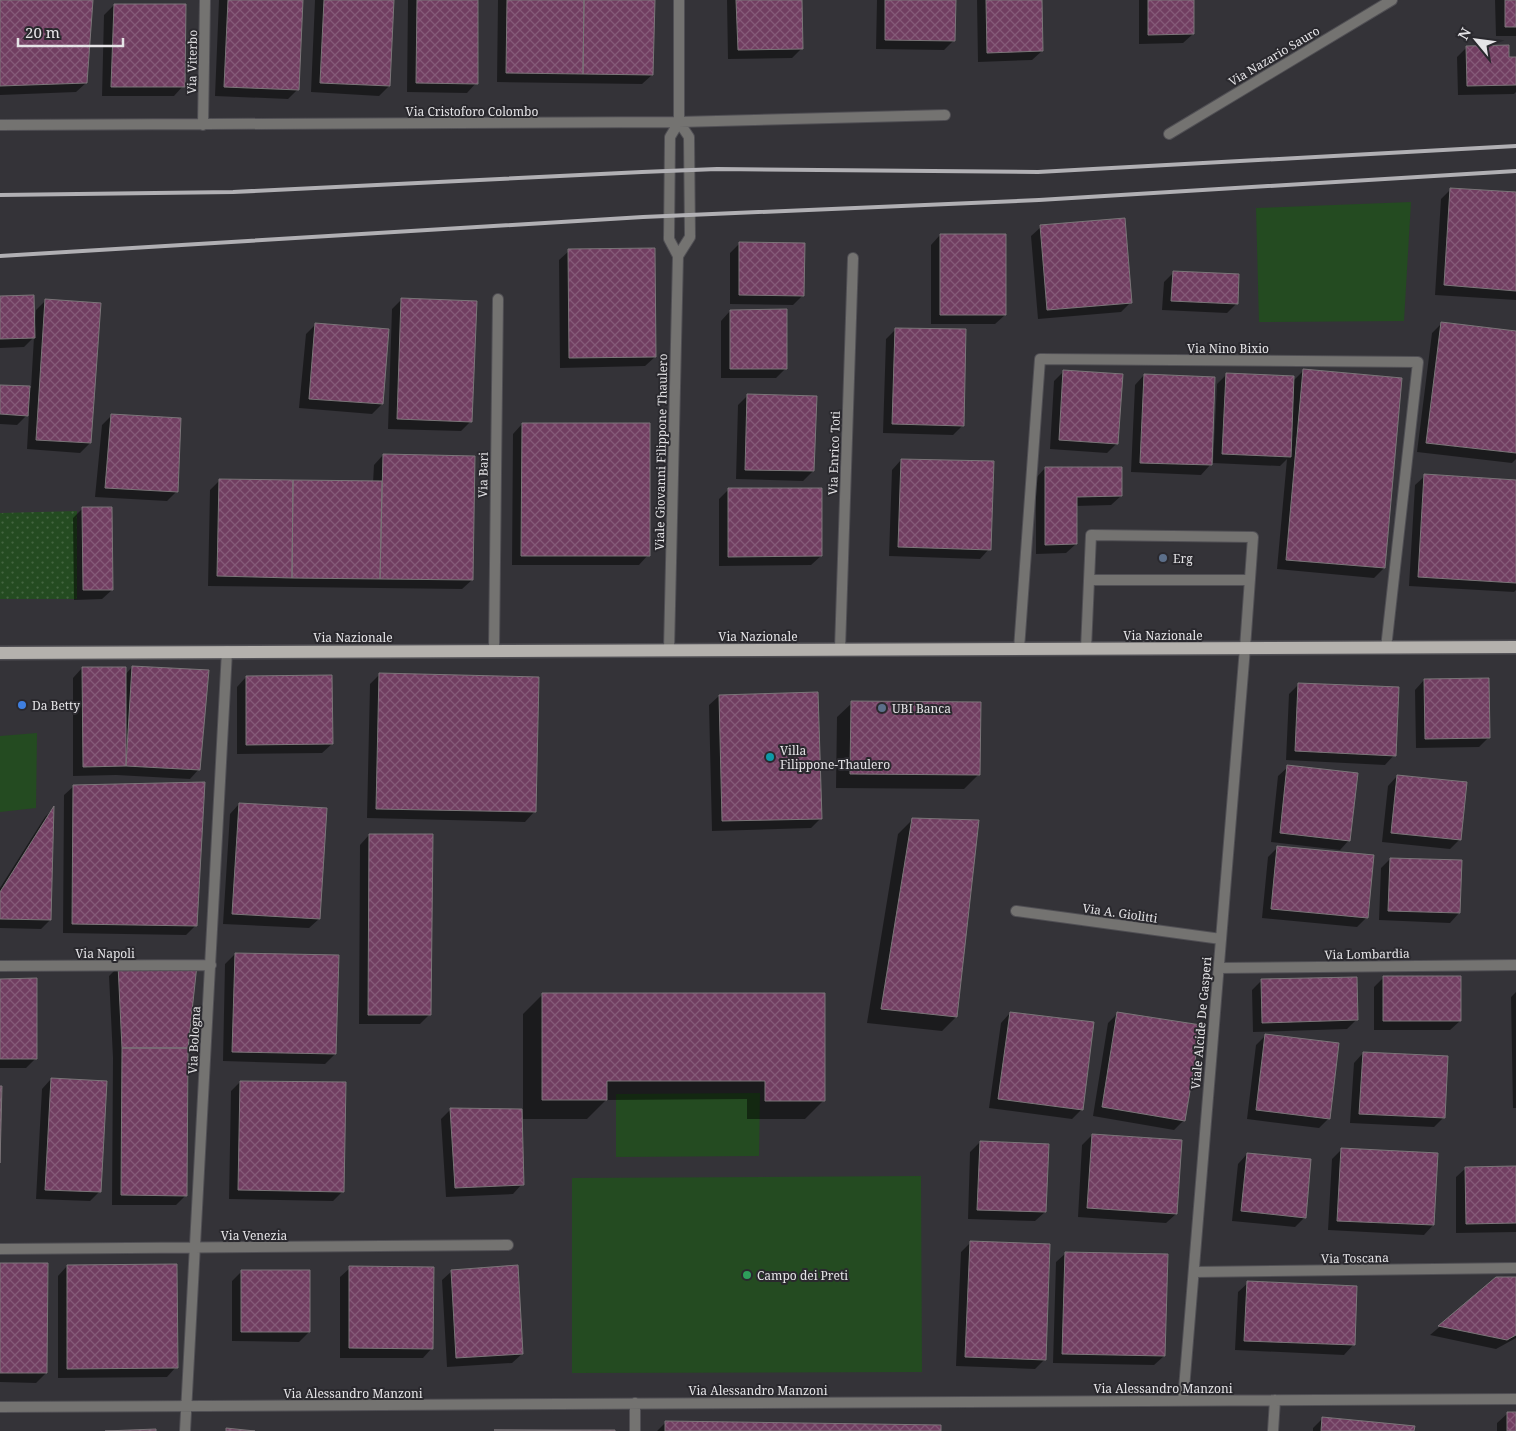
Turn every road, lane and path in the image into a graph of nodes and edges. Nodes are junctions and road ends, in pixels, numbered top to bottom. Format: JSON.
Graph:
{"nodes":[{"id":1,"x":206,"y":0,"type":"edge"},
{"id":2,"x":679,"y":0,"type":"edge"},
{"id":3,"x":1392,"y":0,"type":"edge"},
{"id":4,"x":945,"y":115,"type":"dead end"},
{"id":5,"x":679,"y":122,"type":"junction"},
{"id":6,"x":0,"y":125,"type":"edge"},
{"id":7,"x":203,"y":125,"type":"junction"},
{"id":8,"x":1169,"y":134,"type":"dead end"},
{"id":9,"x":678,"y":256,"type":"junction"},
{"id":10,"x":853,"y":258,"type":"dead end"},
{"id":11,"x":498,"y":299,"type":"dead end"},
{"id":12,"x":1089,"y":580,"type":"junction"},
{"id":13,"x":1250,"y":580,"type":"junction"},
{"id":14,"x":1244,"y":648,"type":"junction"},
{"id":15,"x":1386,"y":648,"type":"junction"},
{"id":16,"x":1516,"y":648,"type":"edge"},
{"id":17,"x":840,"y":649,"type":"junction"},
{"id":18,"x":1019,"y":649,"type":"junction"},
{"id":19,"x":1086,"y":649,"type":"junction"},
{"id":20,"x":669,"y":650,"type":"junction"},
{"id":21,"x":227,"y":651,"type":"junction"},
{"id":22,"x":494,"y":651,"type":"junction"},
{"id":23,"x":0,"y":653,"type":"edge"},
{"id":24,"x":1016,"y":910,"type":"dead end"},
{"id":25,"x":1221,"y":939,"type":"junction"},
{"id":26,"x":211,"y":965,"type":"junction"},
{"id":27,"x":1516,"y":965,"type":"edge"},
{"id":28,"x":0,"y":966,"type":"edge"},
{"id":29,"x":1218,"y":968,"type":"junction"},
{"id":30,"x":508,"y":1245,"type":"dead end"},
{"id":31,"x":195,"y":1248,"type":"junction"},
{"id":32,"x":0,"y":1249,"type":"edge"},
{"id":33,"x":1516,"y":1268,"type":"edge"},
{"id":34,"x":1194,"y":1272,"type":"junction"},
{"id":35,"x":1516,"y":1399,"type":"edge"},
{"id":36,"x":1276,"y":1400,"type":"junction"},
{"id":37,"x":1183,"y":1401,"type":"junction"},
{"id":38,"x":635,"y":1404,"type":"junction"},
{"id":39,"x":186,"y":1406,"type":"junction"},
{"id":40,"x":0,"y":1407,"type":"edge"},
{"id":41,"x":185,"y":1431,"type":"edge"},
{"id":42,"x":634,"y":1431,"type":"edge"},
{"id":43,"x":1273,"y":1431,"type":"edge"}],
"edges":[{"from":1,"to":7,"type":"street","name":"Via Viterbo"},
{"from":2,"to":5,"type":"street","name":"Viale Giovanni Filippone Thaulero"},
{"from":3,"to":8,"type":"street","name":"Via Nazario Sauro"},
{"from":4,"to":5,"type":"street","name":"Via Cristoforo Colombo"},
{"from":5,"to":7,"type":"street","name":"Via Cristoforo Colombo"},
{"from":5,"to":9,"type":"street","name":"Viale Giovanni Filippone Thaulero"},
{"from":5,"to":9,"type":"street","name":"Viale Giovanni Filippone Thaulero"},
{"from":6,"to":7,"type":"street","name":"Via Cristoforo Colombo"},
{"from":9,"to":20,"type":"street","name":"Viale Giovanni Filippone Thaulero"},
{"from":10,"to":17,"type":"street","name":"Via Enrico Toti"},
{"from":11,"to":22,"type":"street","name":"Via Bari"},
{"from":12,"to":13,"type":"street"},
{"from":12,"to":13,"type":"street","name":"Viale Alcide De Gasperi"},
{"from":12,"to":19,"type":"street"},
{"from":13,"to":14,"type":"street","name":"Viale Alcide De Gasperi"},
{"from":14,"to":15,"type":"main road","name":"Via Nazionale"},
{"from":14,"to":19,"type":"main road","name":"Via Nazionale"},
{"from":14,"to":25,"type":"street","name":"Viale Alcide De Gasperi"},
{"from":15,"to":16,"type":"main road","name":"Via Nazionale"},
{"from":15,"to":18,"type":"street","name":"Via Nino Bixio"},
{"from":17,"to":18,"type":"main road","name":"Via Nazionale"},
{"from":17,"to":20,"type":"main road","name":"Via Nazionale"},
{"from":18,"to":19,"type":"main road","name":"Via Nazionale"},
{"from":20,"to":22,"type":"main road","name":"Via Nazionale"},
{"from":21,"to":22,"type":"main road","name":"Via Nazionale"},
{"from":21,"to":23,"type":"main road","name":"Via Nazionale"},
{"from":21,"to":26,"type":"street","name":"Via Bologna"},
{"from":24,"to":25,"type":"street","name":"Via A. Giolitti"},
{"from":25,"to":29,"type":"street","name":"Viale Alcide De Gasperi"},
{"from":26,"to":28,"type":"street","name":"Via Napoli"},
{"from":26,"to":31,"type":"street","name":"Via Bologna"},
{"from":27,"to":29,"type":"street","name":"Via Lombardia"},
{"from":29,"to":34,"type":"street","name":"Viale Alcide De Gasperi"},
{"from":30,"to":31,"type":"street","name":"Via Venezia"},
{"from":31,"to":32,"type":"street","name":"Via Venezia"},
{"from":31,"to":39,"type":"street","name":"Via Bologna"},
{"from":33,"to":34,"type":"street","name":"Via Toscana"},
{"from":34,"to":37,"type":"street","name":"Viale Alcide De Gasperi"},
{"from":35,"to":36,"type":"street","name":"Via Alessandro Manzoni"},
{"from":36,"to":37,"type":"street","name":"Via Alessandro Manzoni"},
{"from":36,"to":43,"type":"street"},
{"from":37,"to":38,"type":"street","name":"Via Alessandro Manzoni"},
{"from":38,"to":39,"type":"street","name":"Via Alessandro Manzoni"},
{"from":38,"to":42,"type":"street"},
{"from":39,"to":40,"type":"street","name":"Via Alessandro Manzoni"},
{"from":39,"to":41,"type":"street","name":"Via Bologna"}]}
